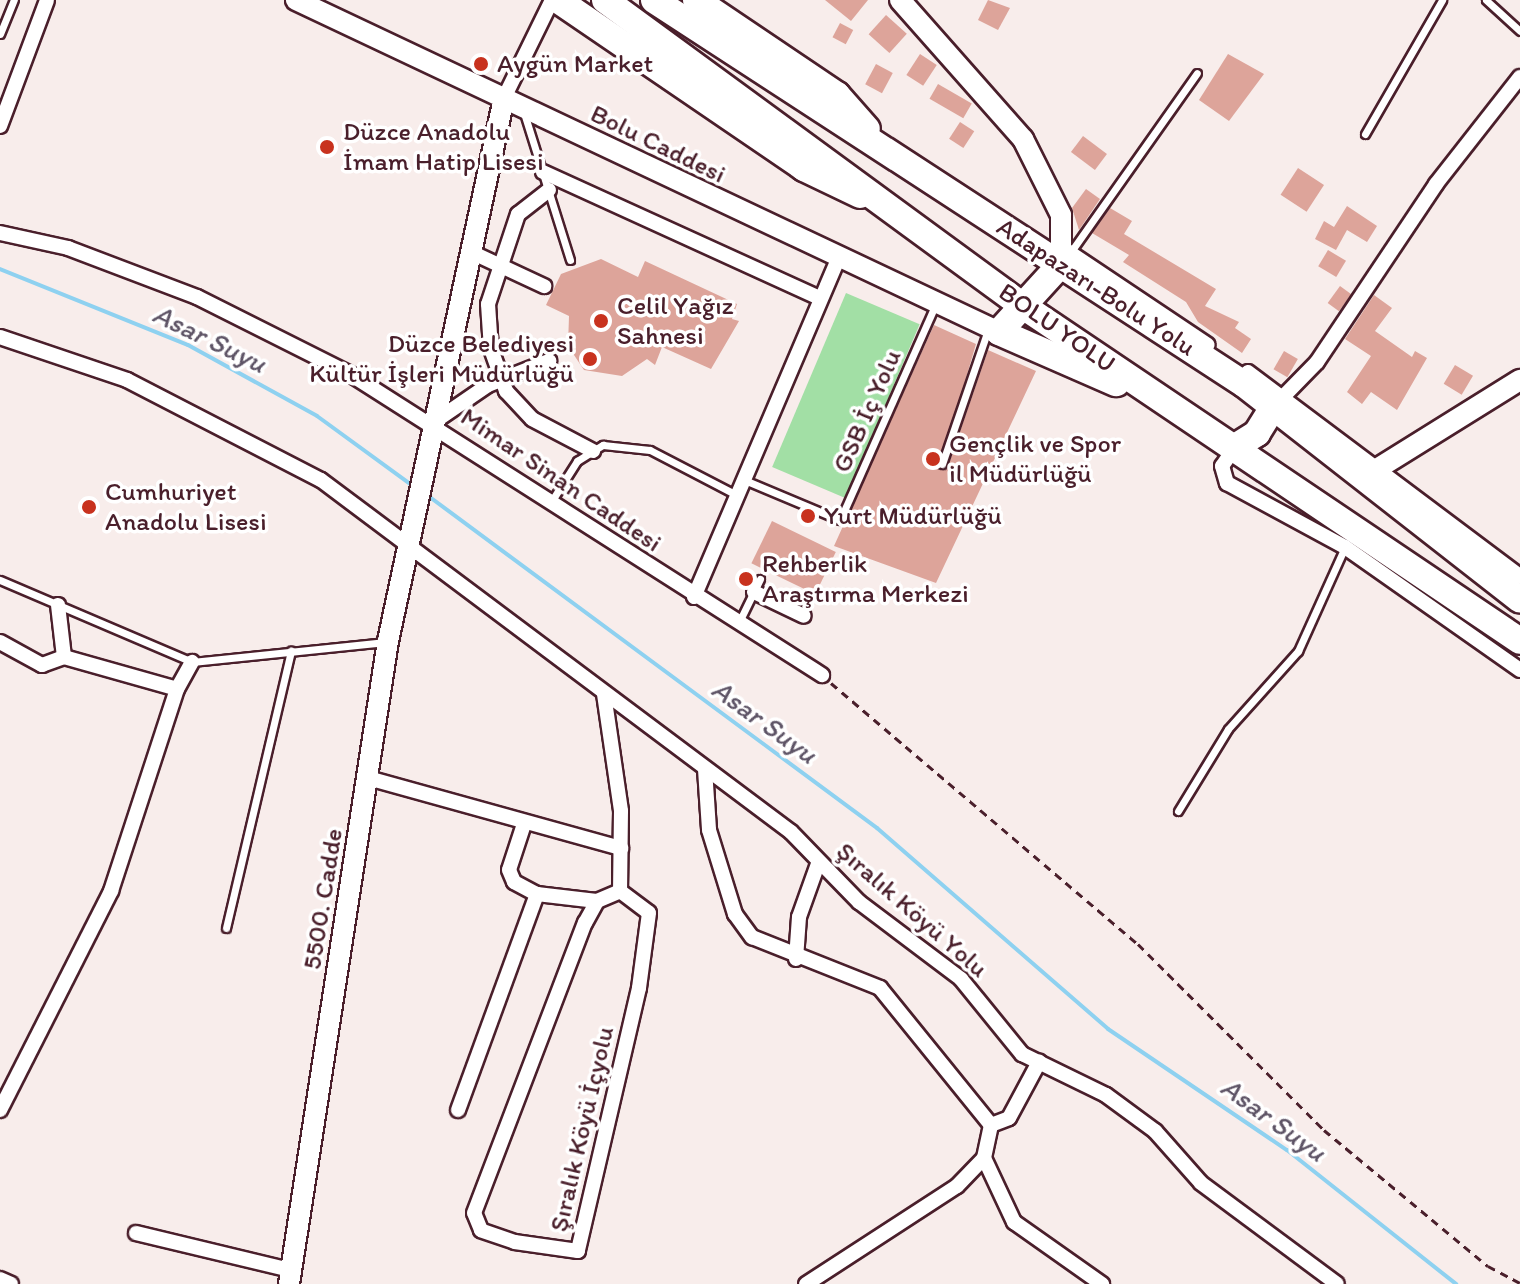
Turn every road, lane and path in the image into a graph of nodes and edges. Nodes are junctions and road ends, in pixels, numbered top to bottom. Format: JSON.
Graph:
{"nodes":[{"id":1,"x":14,"y":0,"type":"edge"},
{"id":2,"x":47,"y":0,"type":"edge"},
{"id":3,"x":296,"y":0,"type":"edge"},
{"id":4,"x":555,"y":0,"type":"edge"},
{"id":5,"x":605,"y":0,"type":"edge"},
{"id":6,"x":654,"y":0,"type":"edge"},
{"id":7,"x":696,"y":0,"type":"edge"},
{"id":8,"x":900,"y":0,"type":"edge"},
{"id":9,"x":1442,"y":0,"type":"edge"},
{"id":10,"x":1486,"y":0,"type":"edge"},
{"id":11,"x":1520,"y":31,"type":"edge"},
{"id":12,"x":0,"y":34,"type":"edge"},
{"id":13,"x":1197,"y":73,"type":"dead end"},
{"id":14,"x":1517,"y":85,"type":"edge"},
{"id":15,"x":513,"y":103,"type":"junction"},
{"id":16,"x":0,"y":126,"type":"edge"},
{"id":17,"x":1365,"y":134,"type":"dead end"},
{"id":18,"x":891,"y":156,"type":"junction"},
{"id":19,"x":543,"y":172,"type":"junction"},
{"id":20,"x":549,"y":190,"type":"junction"},
{"id":21,"x":888,"y":204,"type":"junction"},
{"id":22,"x":0,"y":233,"type":"edge"},
{"id":23,"x":471,"y":252,"type":"junction"},
{"id":24,"x":1065,"y":255,"type":"junction"},
{"id":25,"x":570,"y":260,"type":"dead end"},
{"id":26,"x":838,"y":260,"type":"junction"},
{"id":27,"x":501,"y":266,"type":"junction"},
{"id":28,"x":544,"y":286,"type":"dead end"},
{"id":29,"x":819,"y":298,"type":"junction"},
{"id":30,"x":935,"y":306,"type":"junction"},
{"id":31,"x":1023,"y":306,"type":"junction"},
{"id":32,"x":994,"y":330,"type":"junction"},
{"id":33,"x":0,"y":337,"type":"edge"},
{"id":34,"x":549,"y":361,"type":"dead end"},
{"id":35,"x":502,"y":379,"type":"junction"},
{"id":36,"x":1520,"y":380,"type":"edge"},
{"id":37,"x":1278,"y":402,"type":"junction"},
{"id":38,"x":1178,"y":410,"type":"junction"},
{"id":39,"x":433,"y":431,"type":"junction"},
{"id":40,"x":1235,"y":447,"type":"junction"},
{"id":41,"x":593,"y":451,"type":"junction"},
{"id":42,"x":942,"y":464,"type":"dead end"},
{"id":43,"x":1370,"y":473,"type":"junction"},
{"id":44,"x":739,"y":478,"type":"junction"},
{"id":45,"x":733,"y":493,"type":"junction"},
{"id":46,"x":550,"y":504,"type":"junction"},
{"id":47,"x":409,"y":547,"type":"junction"},
{"id":48,"x":1345,"y":547,"type":"junction"},
{"id":49,"x":1520,"y":576,"type":"edge"},
{"id":50,"x":0,"y":580,"type":"edge"},
{"id":51,"x":757,"y":585,"type":"joint"},
{"id":52,"x":694,"y":597,"type":"junction"},
{"id":53,"x":1520,"y":600,"type":"edge"},
{"id":54,"x":58,"y":605,"type":"junction"},
{"id":55,"x":804,"y":616,"type":"dead end"},
{"id":56,"x":738,"y":624,"type":"junction"},
{"id":57,"x":388,"y":641,"type":"junction"},
{"id":58,"x":1520,"y":641,"type":"edge"},
{"id":59,"x":0,"y":642,"type":"edge"},
{"id":60,"x":291,"y":650,"type":"junction"},
{"id":61,"x":64,"y":657,"type":"junction"},
{"id":62,"x":192,"y":662,"type":"junction"},
{"id":63,"x":1520,"y":670,"type":"edge"},
{"id":64,"x":822,"y":675,"type":"joint"},
{"id":65,"x":177,"y":689,"type":"junction"},
{"id":66,"x":604,"y":694,"type":"junction"},
{"id":67,"x":705,"y":769,"type":"junction"},
{"id":68,"x":368,"y":778,"type":"junction"},
{"id":69,"x":1178,"y":811,"type":"dead end"},
{"id":70,"x":524,"y":824,"type":"junction"},
{"id":71,"x":621,"y":848,"type":"junction"},
{"id":72,"x":819,"y":861,"type":"junction"},
{"id":73,"x":620,"y":891,"type":"junction"},
{"id":74,"x":537,"y":894,"type":"junction"},
{"id":75,"x":597,"y":901,"type":"junction"},
{"id":76,"x":226,"y":928,"type":"dead end"},
{"id":77,"x":796,"y":959,"type":"junction"},
{"id":78,"x":1039,"y":1062,"type":"junction"},
{"id":79,"x":0,"y":1110,"type":"edge"},
{"id":80,"x":458,"y":1110,"type":"dead end"},
{"id":81,"x":991,"y":1125,"type":"junction"},
{"id":82,"x":984,"y":1158,"type":"junction"},
{"id":83,"x":136,"y":1233,"type":"dead end"},
{"id":84,"x":289,"y":1277,"type":"edge"},
{"id":85,"x":0,"y":1279,"type":"edge"},
{"id":86,"x":1520,"y":1283,"type":"edge"},
{"id":87,"x":11,"y":1284,"type":"edge"},
{"id":88,"x":806,"y":1284,"type":"edge"},
{"id":89,"x":1102,"y":1284,"type":"edge"},
{"id":90,"x":1337,"y":1284,"type":"edge"}],
"edges":[{"from":1,"to":12,"type":"lane"},
{"from":2,"to":16,"type":"street"},
{"from":3,"to":15,"type":"street","name":"Bolu Caddesi"},
{"from":4,"to":15,"type":"street"},
{"from":4,"to":21,"type":"highway"},
{"from":5,"to":21,"type":"highway","name":"BOLU YOLU"},
{"from":6,"to":18,"type":"highway","name":"Adapazarı-Bolu Yolu"},
{"from":7,"to":18,"type":"highway"},
{"from":8,"to":24,"type":"street"},
{"from":9,"to":17,"type":"lane"},
{"from":10,"to":11,"type":"lane"},
{"from":13,"to":24,"type":"lane"},
{"from":14,"to":37,"type":"street"},
{"from":15,"to":19,"type":"lane"},
{"from":15,"to":23,"type":"street"},
{"from":15,"to":26,"type":"street","name":"Bolu Caddesi"},
{"from":18,"to":24,"type":"highway","name":"Adapazarı-Bolu Yolu"},
{"from":19,"to":20,"type":"lane"},
{"from":19,"to":29,"type":"street"},
{"from":20,"to":25,"type":"lane"},
{"from":20,"to":27,"type":"street"},
{"from":21,"to":31,"type":"highway","name":"BOLU YOLU"},
{"from":22,"to":39,"type":"street","name":"Mimar Sinan Caddesi"},
{"from":23,"to":27,"type":"street"},
{"from":23,"to":39,"type":"street"},
{"from":24,"to":31,"type":"highway"},
{"from":24,"to":37,"type":"highway","name":"Adapazarı-Bolu Yolu"},
{"from":26,"to":29,"type":"street"},
{"from":26,"to":30,"type":"street","name":"Bolu Caddesi"},
{"from":27,"to":28,"type":"street"},
{"from":27,"to":35,"type":"street"},
{"from":29,"to":44,"type":"street"},
{"from":30,"to":32,"type":"street","name":"Bolu Caddesi"},
{"from":30,"to":44,"type":"lane","name":"GSB İç Yolu"},
{"from":31,"to":32,"type":"highway"},
{"from":31,"to":38,"type":"highway","name":"BOLU YOLU"},
{"from":32,"to":38,"type":"highway"},
{"from":32,"to":42,"type":"lane"},
{"from":33,"to":47,"type":"street","name":"Şıralık Köyü Yolu"},
{"from":34,"to":35,"type":"street"},
{"from":35,"to":39,"type":"street"},
{"from":35,"to":41,"type":"street"},
{"from":36,"to":43,"type":"street"},
{"from":37,"to":40,"type":"highway"},
{"from":37,"to":43,"type":"highway","name":"Adapazarı-Bolu Yolu"},
{"from":38,"to":40,"type":"highway","name":"BOLU YOLU"},
{"from":39,"to":46,"type":"street","name":"Mimar Sinan Caddesi"},
{"from":39,"to":47,"type":"street","name":"5500. Cadde"},
{"from":40,"to":48,"type":"street"},
{"from":40,"to":58,"type":"highway","name":"BOLU YOLU"},
{"from":41,"to":45,"type":"lane"},
{"from":41,"to":46,"type":"lane"},
{"from":43,"to":49,"type":"street"},
{"from":43,"to":53,"type":"highway","name":"Adapazarı-Bolu Yolu"},
{"from":44,"to":45,"type":"street"},
{"from":45,"to":52,"type":"street"},
{"from":46,"to":52,"type":"street","name":"Mimar Sinan Caddesi"},
{"from":47,"to":57,"type":"street","name":"5500. Cadde"},
{"from":47,"to":66,"type":"street","name":"Şıralık Köyü Yolu"},
{"from":48,"to":63,"type":"street"},
{"from":48,"to":69,"type":"lane"},
{"from":50,"to":54,"type":"lane"},
{"from":51,"to":55,"type":"street"},
{"from":51,"to":56,"type":"lane"},
{"from":52,"to":56,"type":"street","name":"Mimar Sinan Caddesi"},
{"from":54,"to":61,"type":"street"},
{"from":54,"to":62,"type":"lane"},
{"from":56,"to":64,"type":"street","name":"Mimar Sinan Caddesi"},
{"from":57,"to":60,"type":"lane"},
{"from":57,"to":68,"type":"street","name":"5500. Cadde"},
{"from":59,"to":61,"type":"street"},
{"from":60,"to":62,"type":"lane"},
{"from":60,"to":76,"type":"lane"},
{"from":61,"to":65,"type":"street"},
{"from":62,"to":65,"type":"street"},
{"from":64,"to":86,"type":"path"},
{"from":65,"to":79,"type":"street"},
{"from":66,"to":67,"type":"street","name":"Şıralık Köyü Yolu"},
{"from":66,"to":71,"type":"street"},
{"from":67,"to":72,"type":"street","name":"Şıralık Köyü Yolu"},
{"from":67,"to":77,"type":"street"},
{"from":68,"to":70,"type":"street"},
{"from":68,"to":84,"type":"street","name":"5500. Cadde"},
{"from":70,"to":71,"type":"street"},
{"from":70,"to":74,"type":"street"},
{"from":71,"to":73,"type":"street"},
{"from":72,"to":77,"type":"street"},
{"from":72,"to":78,"type":"street","name":"Şıralık Köyü Yolu"},
{"from":73,"to":75,"type":"street"},
{"from":73,"to":75,"type":"street","name":"Şıralık Köyü İçyolu"},
{"from":74,"to":75,"type":"street"},
{"from":74,"to":80,"type":"street"},
{"from":77,"to":81,"type":"street"},
{"from":78,"to":81,"type":"street"},
{"from":78,"to":90,"type":"street","name":"Şıralık Köyü Yolu"},
{"from":81,"to":82,"type":"street"},
{"from":82,"to":88,"type":"street"},
{"from":82,"to":89,"type":"street"},
{"from":83,"to":84,"type":"street"},
{"from":85,"to":87,"type":"street"}]}
